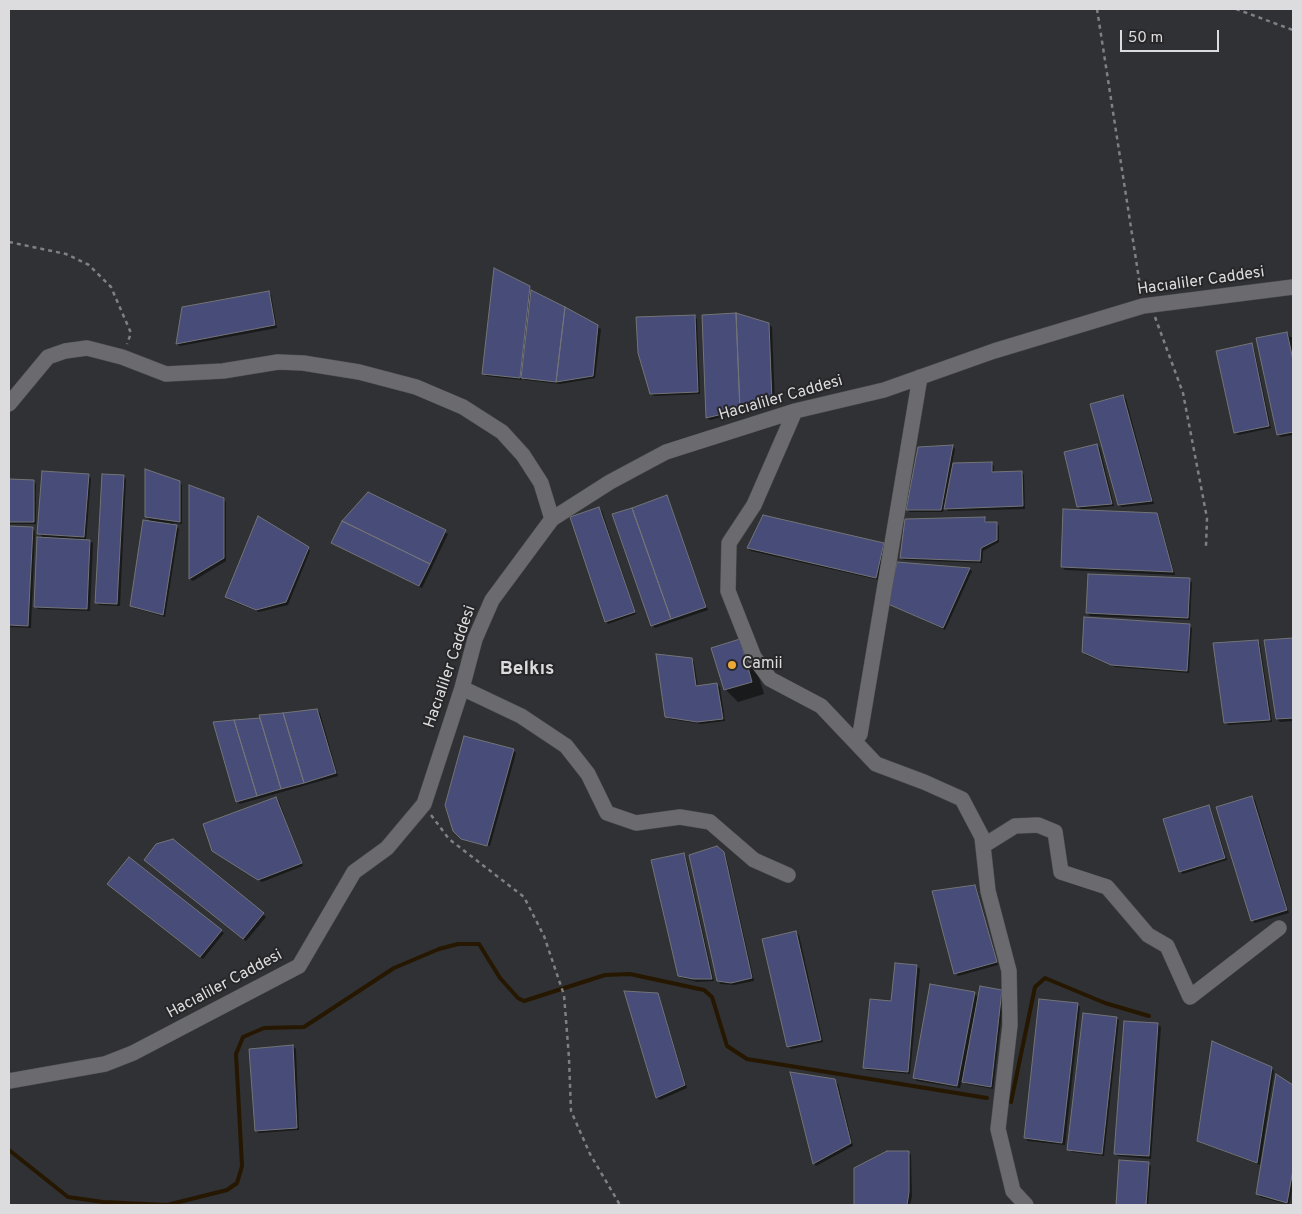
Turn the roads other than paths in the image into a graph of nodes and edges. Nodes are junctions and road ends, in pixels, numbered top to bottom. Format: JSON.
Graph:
{"nodes":[{"id":1,"x":1293,"y":287,"type":"edge"},
{"id":2,"x":920,"y":377,"type":"junction"},
{"id":3,"x":9,"y":404,"type":"edge"},
{"id":4,"x":795,"y":411,"type":"junction"},
{"id":5,"x":552,"y":519,"type":"junction"},
{"id":6,"x":462,"y":688,"type":"junction"},
{"id":7,"x":854,"y":741,"type":"junction"},
{"id":8,"x":983,"y":846,"type":"junction"},
{"id":9,"x":788,"y":875,"type":"dead end"},
{"id":10,"x":1278,"y":928,"type":"dead end"},
{"id":11,"x":9,"y":1081,"type":"edge"},
{"id":12,"x":1026,"y":1205,"type":"edge"}],
"edges":[{"from":1,"to":2,"type":"street","name":"Hacıaliler Caddesi"},
{"from":2,"to":4,"type":"street","name":"Hacıaliler Caddesi"},
{"from":2,"to":7,"type":"street"},
{"from":3,"to":5,"type":"street"},
{"from":4,"to":5,"type":"street","name":"Hacıaliler Caddesi"},
{"from":4,"to":7,"type":"street"},
{"from":5,"to":6,"type":"street","name":"Hacıaliler Caddesi"},
{"from":6,"to":9,"type":"street"},
{"from":6,"to":11,"type":"street","name":"Hacıaliler Caddesi"},
{"from":7,"to":8,"type":"street"},
{"from":8,"to":10,"type":"street"},
{"from":8,"to":12,"type":"street"}]}
